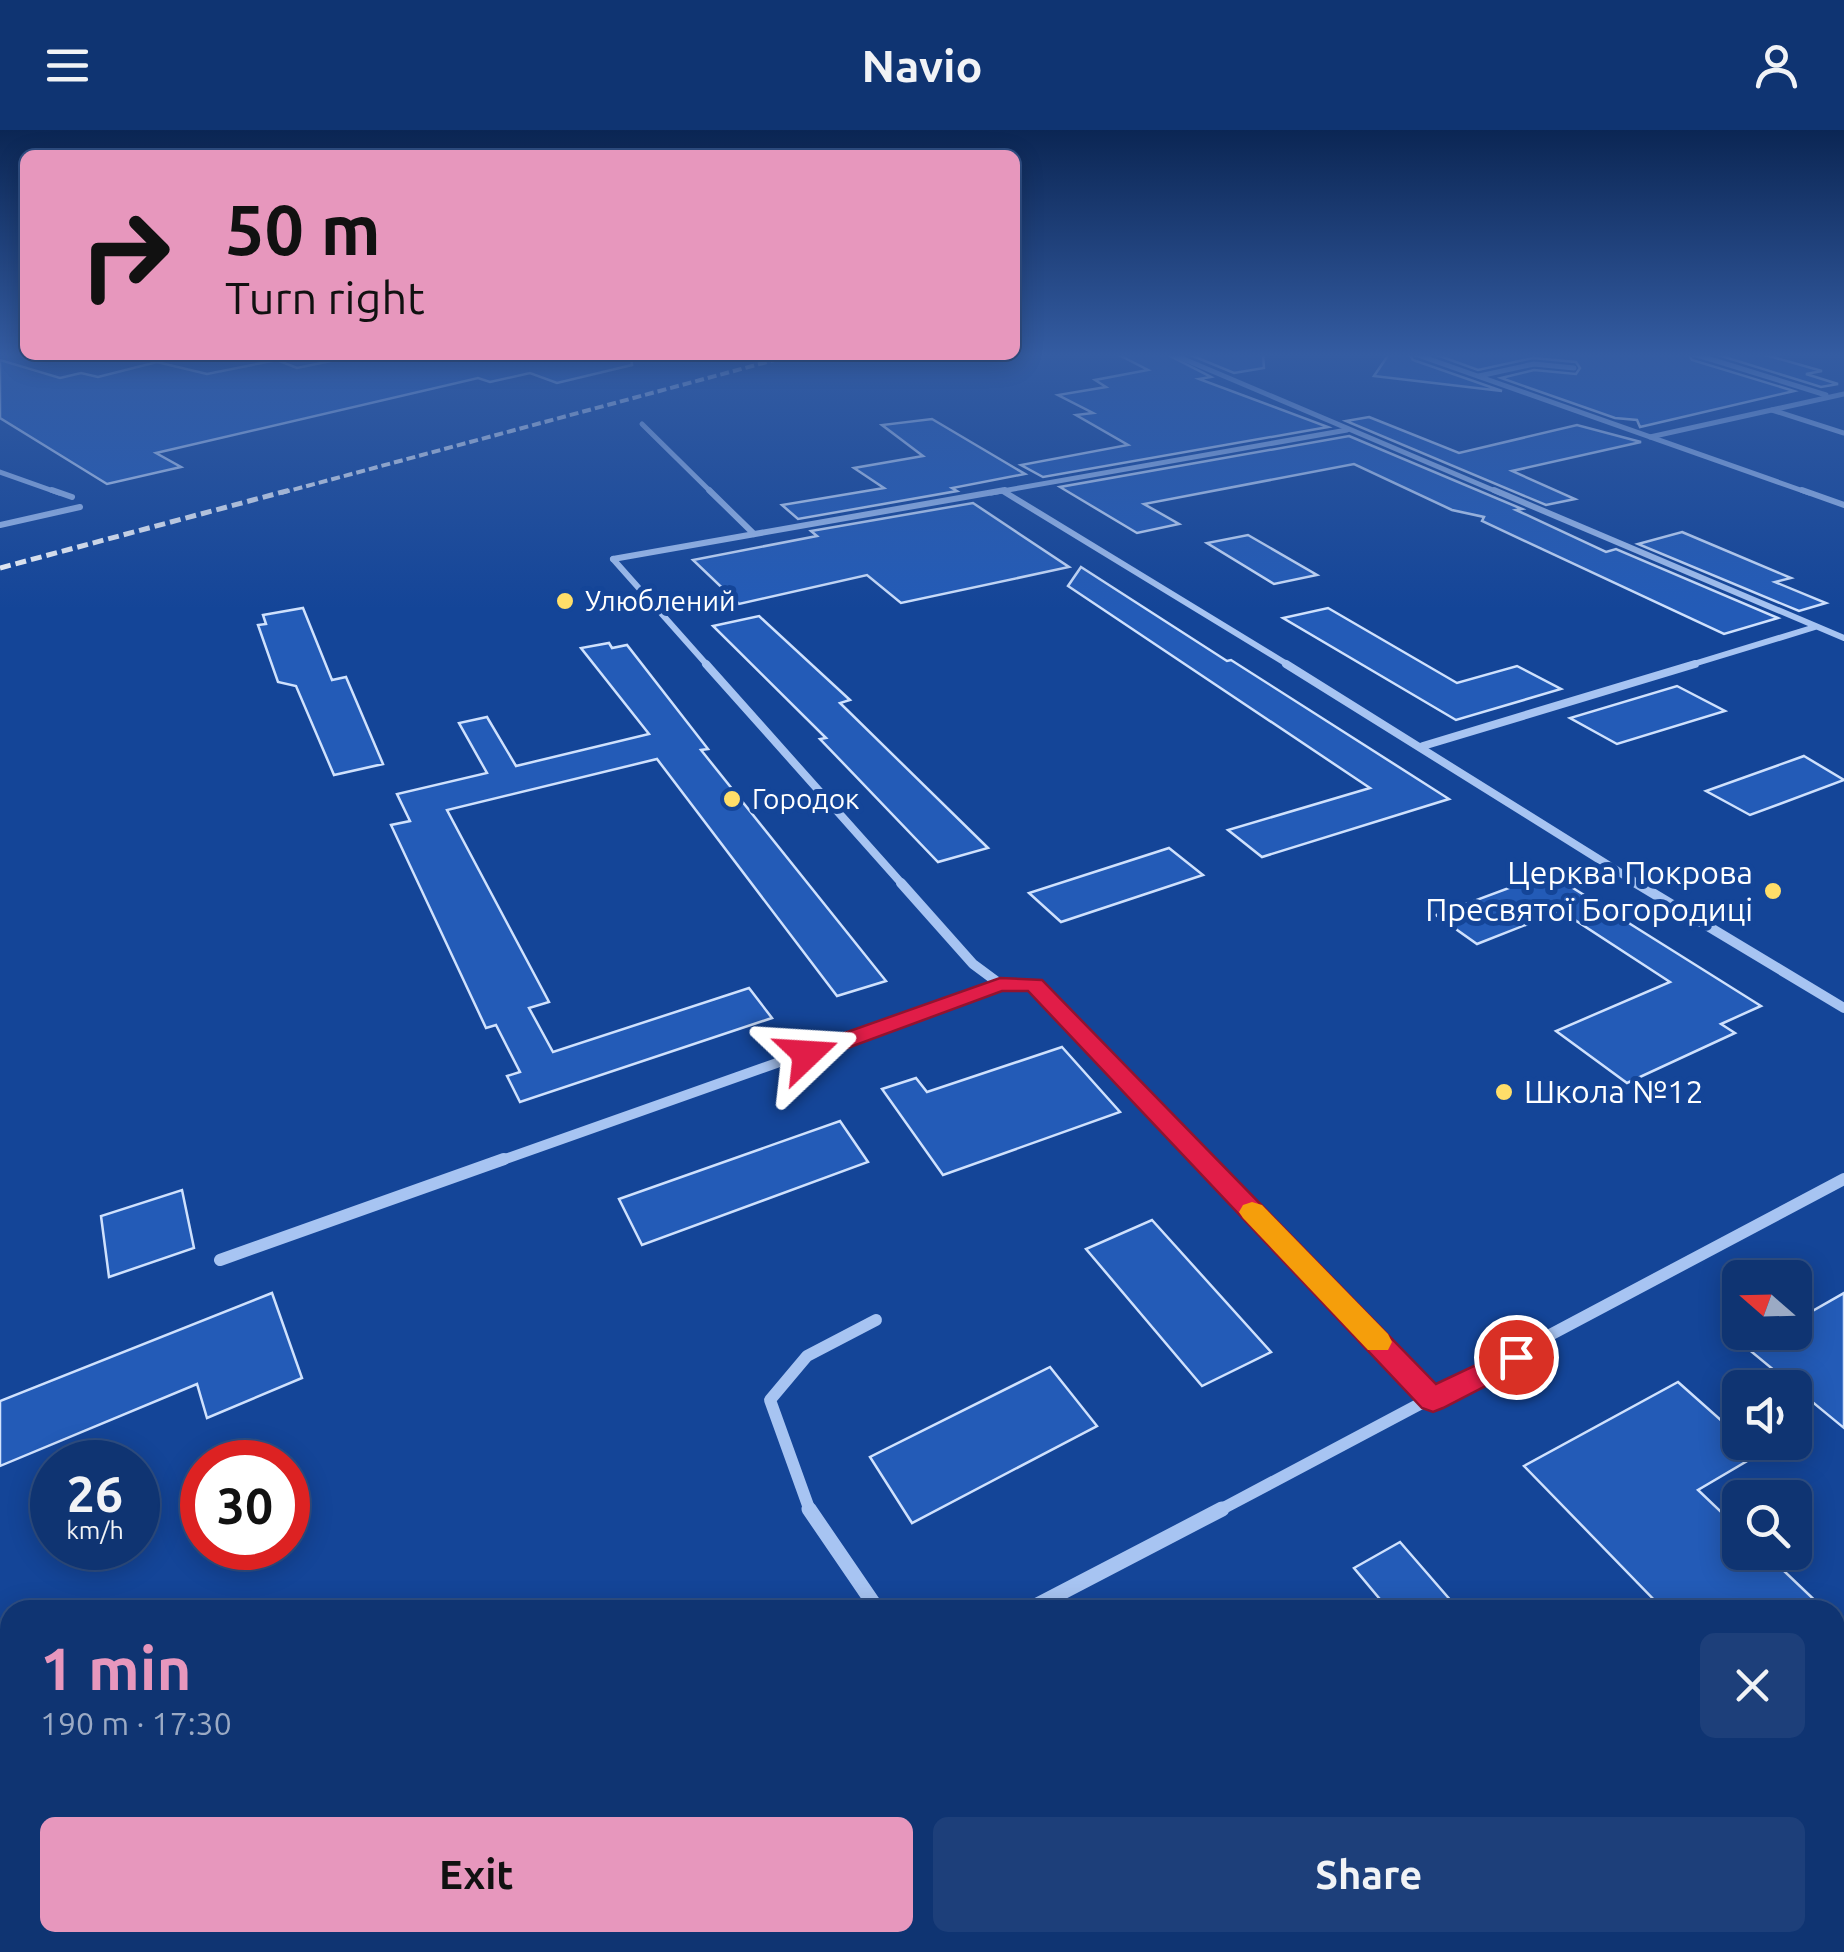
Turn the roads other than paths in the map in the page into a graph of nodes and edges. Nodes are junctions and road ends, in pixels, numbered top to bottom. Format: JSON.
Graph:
{"nodes":[{"id":1,"x":657,"y":439,"type":"edge"},
{"id":2,"x":1297,"y":439,"type":"edge"},
{"id":3,"x":1370,"y":439,"type":"edge"},
{"id":4,"x":1651,"y":439,"type":"edge"},
{"id":5,"x":0,"y":472,"type":"edge"},
{"id":6,"x":1003,"y":491,"type":"junction"},
{"id":7,"x":72,"y":496,"type":"dead end"},
{"id":8,"x":1844,"y":505,"type":"edge"},
{"id":9,"x":80,"y":506,"type":"dead end"},
{"id":10,"x":0,"y":525,"type":"edge"},
{"id":11,"x":754,"y":534,"type":"junction"},
{"id":12,"x":1816,"y":626,"type":"junction"},
{"id":13,"x":1844,"y":638,"type":"edge"},
{"id":14,"x":1423,"y":746,"type":"junction"},
{"id":15,"x":1000,"y":984,"type":"junction"},
{"id":16,"x":1844,"y":1008,"type":"edge"},
{"id":17,"x":1844,"y":1179,"type":"edge"},
{"id":18,"x":220,"y":1260,"type":"dead end"},
{"id":19,"x":876,"y":1320,"type":"dead end"},
{"id":20,"x":1433,"y":1399,"type":"junction"},
{"id":21,"x":871,"y":1600,"type":"edge"},
{"id":22,"x":1047,"y":1600,"type":"edge"}],
"edges":[{"from":1,"to":11,"type":"street"},
{"from":2,"to":6,"type":"street"},
{"from":3,"to":12,"type":"street"},
{"from":4,"to":8,"type":"street"},
{"from":5,"to":7,"type":"street"},
{"from":6,"to":11,"type":"street"},
{"from":6,"to":14,"type":"street"},
{"from":9,"to":10,"type":"street"},
{"from":11,"to":15,"type":"street"},
{"from":12,"to":13,"type":"street"},
{"from":12,"to":14,"type":"street"},
{"from":14,"to":16,"type":"street"},
{"from":15,"to":18,"type":"street"},
{"from":15,"to":20,"type":"street"},
{"from":17,"to":20,"type":"street"},
{"from":19,"to":21,"type":"street"},
{"from":20,"to":22,"type":"street"}]}
